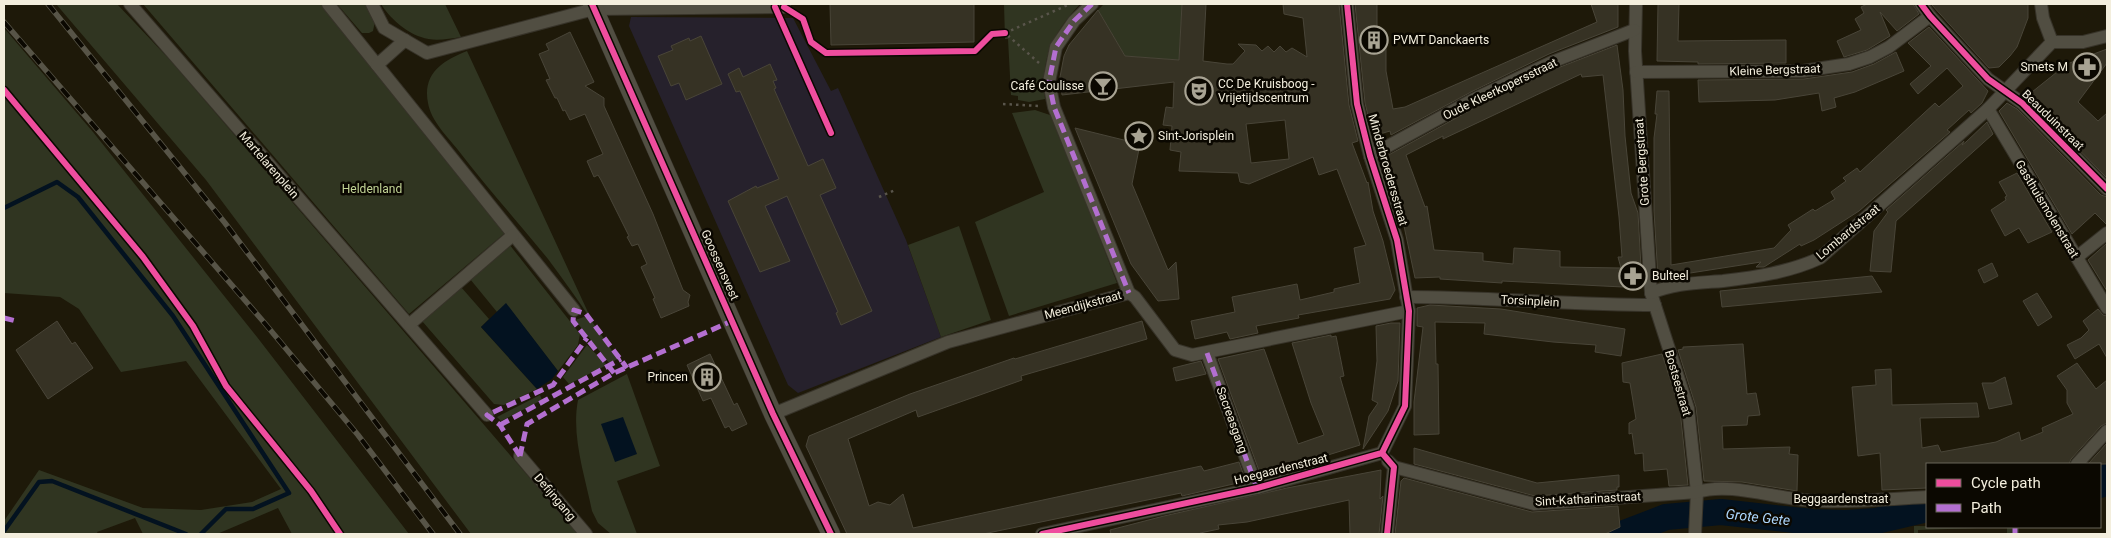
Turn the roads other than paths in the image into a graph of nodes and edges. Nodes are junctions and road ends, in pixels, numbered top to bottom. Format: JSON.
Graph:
{"nodes":[{"id":1,"x":130,"y":4,"type":"edge"},
{"id":2,"x":328,"y":4,"type":"edge"},
{"id":3,"x":372,"y":4,"type":"edge"},
{"id":4,"x":784,"y":4,"type":"edge"},
{"id":5,"x":1092,"y":4,"type":"edge"},
{"id":6,"x":1347,"y":4,"type":"edge"},
{"id":7,"x":1636,"y":4,"type":"edge"},
{"id":8,"x":1922,"y":4,"type":"edge"},
{"id":9,"x":2041,"y":4,"type":"edge"},
{"id":10,"x":593,"y":6,"type":"edge"},
{"id":11,"x":1930,"y":16,"type":"junction"},
{"id":12,"x":1634,"y":30,"type":"junction"},
{"id":13,"x":2107,"y":36,"type":"edge"},
{"id":14,"x":405,"y":40,"type":"junction"},
{"id":15,"x":2052,"y":42,"type":"junction"},
{"id":16,"x":376,"y":65,"type":"junction"},
{"id":17,"x":1636,"y":72,"type":"junction"},
{"id":18,"x":2005,"y":91,"type":"junction"},
{"id":19,"x":1988,"y":109,"type":"junction"},
{"id":20,"x":1370,"y":156,"type":"junction"},
{"id":21,"x":2107,"y":189,"type":"edge"},
{"id":22,"x":2107,"y":233,"type":"edge"},
{"id":23,"x":513,"y":234,"type":"junction"},
{"id":24,"x":2077,"y":257,"type":"junction"},
{"id":25,"x":1129,"y":293,"type":"junction"},
{"id":26,"x":1406,"y":297,"type":"junction"},
{"id":27,"x":1653,"y":299,"type":"junction"},
{"id":28,"x":2107,"y":308,"type":"edge"},
{"id":29,"x":574,"y":310,"type":"dead end"},
{"id":30,"x":1409,"y":311,"type":"junction"},
{"id":31,"x":410,"y":324,"type":"junction"},
{"id":32,"x":1207,"y":353,"type":"junction"},
{"id":33,"x":773,"y":414,"type":"junction"},
{"id":34,"x":487,"y":415,"type":"dead end"},
{"id":35,"x":2107,"y":431,"type":"edge"},
{"id":36,"x":1382,"y":453,"type":"junction"},
{"id":37,"x":522,"y":458,"type":"dead end"},
{"id":38,"x":2078,"y":463,"type":"edge"},
{"id":39,"x":1394,"y":467,"type":"junction"},
{"id":40,"x":1257,"y":488,"type":"junction"},
{"id":41,"x":1697,"y":492,"type":"junction"},
{"id":42,"x":1926,"y":497,"type":"edge"},
{"id":43,"x":586,"y":534,"type":"edge"},
{"id":44,"x":831,"y":534,"type":"edge"},
{"id":45,"x":1042,"y":534,"type":"edge"},
{"id":46,"x":1387,"y":534,"type":"edge"},
{"id":47,"x":1695,"y":534,"type":"edge"}],
"edges":[{"from":1,"to":31,"type":"street","name":"Martelarenplein"},
{"from":2,"to":16,"type":"street"},
{"from":3,"to":14,"type":"street"},
{"from":4,"to":10,"type":"street"},
{"from":5,"to":25,"type":"street"},
{"from":6,"to":20,"type":"street","name":"Minderbroedersstraat"},
{"from":7,"to":12,"type":"street","name":"Grote Bergstraat"},
{"from":8,"to":11,"type":"street","name":"Beauduinstraat"},
{"from":9,"to":15,"type":"street"},
{"from":10,"to":14,"type":"street"},
{"from":10,"to":33,"type":"street","name":"Goossensvest"},
{"from":11,"to":17,"type":"street","name":"Kleine Bergstraat"},
{"from":11,"to":18,"type":"street","name":"Beauduinstraat"},
{"from":12,"to":17,"type":"street","name":"Grote Bergstraat"},
{"from":12,"to":20,"type":"street","name":"Oude Kleerkopersstraat"},
{"from":13,"to":15,"type":"street"},
{"from":14,"to":16,"type":"street"},
{"from":15,"to":18,"type":"street","name":"Lombardstraat"},
{"from":16,"to":23,"type":"street"},
{"from":17,"to":27,"type":"street","name":"Grote Bergstraat"},
{"from":18,"to":19,"type":"street","name":"Lombardstraat"},
{"from":18,"to":21,"type":"street","name":"Beauduinstraat"},
{"from":19,"to":24,"type":"street","name":"Gasthuismolenstraat"},
{"from":19,"to":27,"type":"street","name":"Lombardstraat"},
{"from":20,"to":26,"type":"street","name":"Minderbroedersstraat"},
{"from":22,"to":24,"type":"street"},
{"from":23,"to":29,"type":"street"},
{"from":23,"to":31,"type":"street"},
{"from":24,"to":28,"type":"street","name":"Gasthuismolenstraat"},
{"from":25,"to":32,"type":"street","name":"Meendijkstraat"},
{"from":25,"to":33,"type":"street","name":"Meendijkstraat"},
{"from":26,"to":27,"type":"street","name":"Torsinplein"},
{"from":26,"to":30,"type":"street","name":"Minderbroedersstraat"},
{"from":27,"to":41,"type":"street","name":"Bostsestraat"},
{"from":30,"to":32,"type":"street","name":"Meendijkstraat"},
{"from":30,"to":36,"type":"street"},
{"from":31,"to":34,"type":"street","name":"Martelarenplein"},
{"from":32,"to":40,"type":"street","name":"Sacreasgang"},
{"from":33,"to":44,"type":"street","name":"Goossensvest"},
{"from":35,"to":38,"type":"street"},
{"from":36,"to":39,"type":"street"},
{"from":36,"to":40,"type":"street","name":"Hoegaardenstraat"},
{"from":37,"to":43,"type":"street","name":"Defijngang"},
{"from":39,"to":41,"type":"street","name":"Sint-Katharinastraat"},
{"from":39,"to":46,"type":"street"},
{"from":40,"to":45,"type":"street","name":"Hoegaardenstraat"},
{"from":41,"to":42,"type":"street","name":"Beggaardenstraat"},
{"from":41,"to":47,"type":"street","name":"Bostsestraat"}]}
